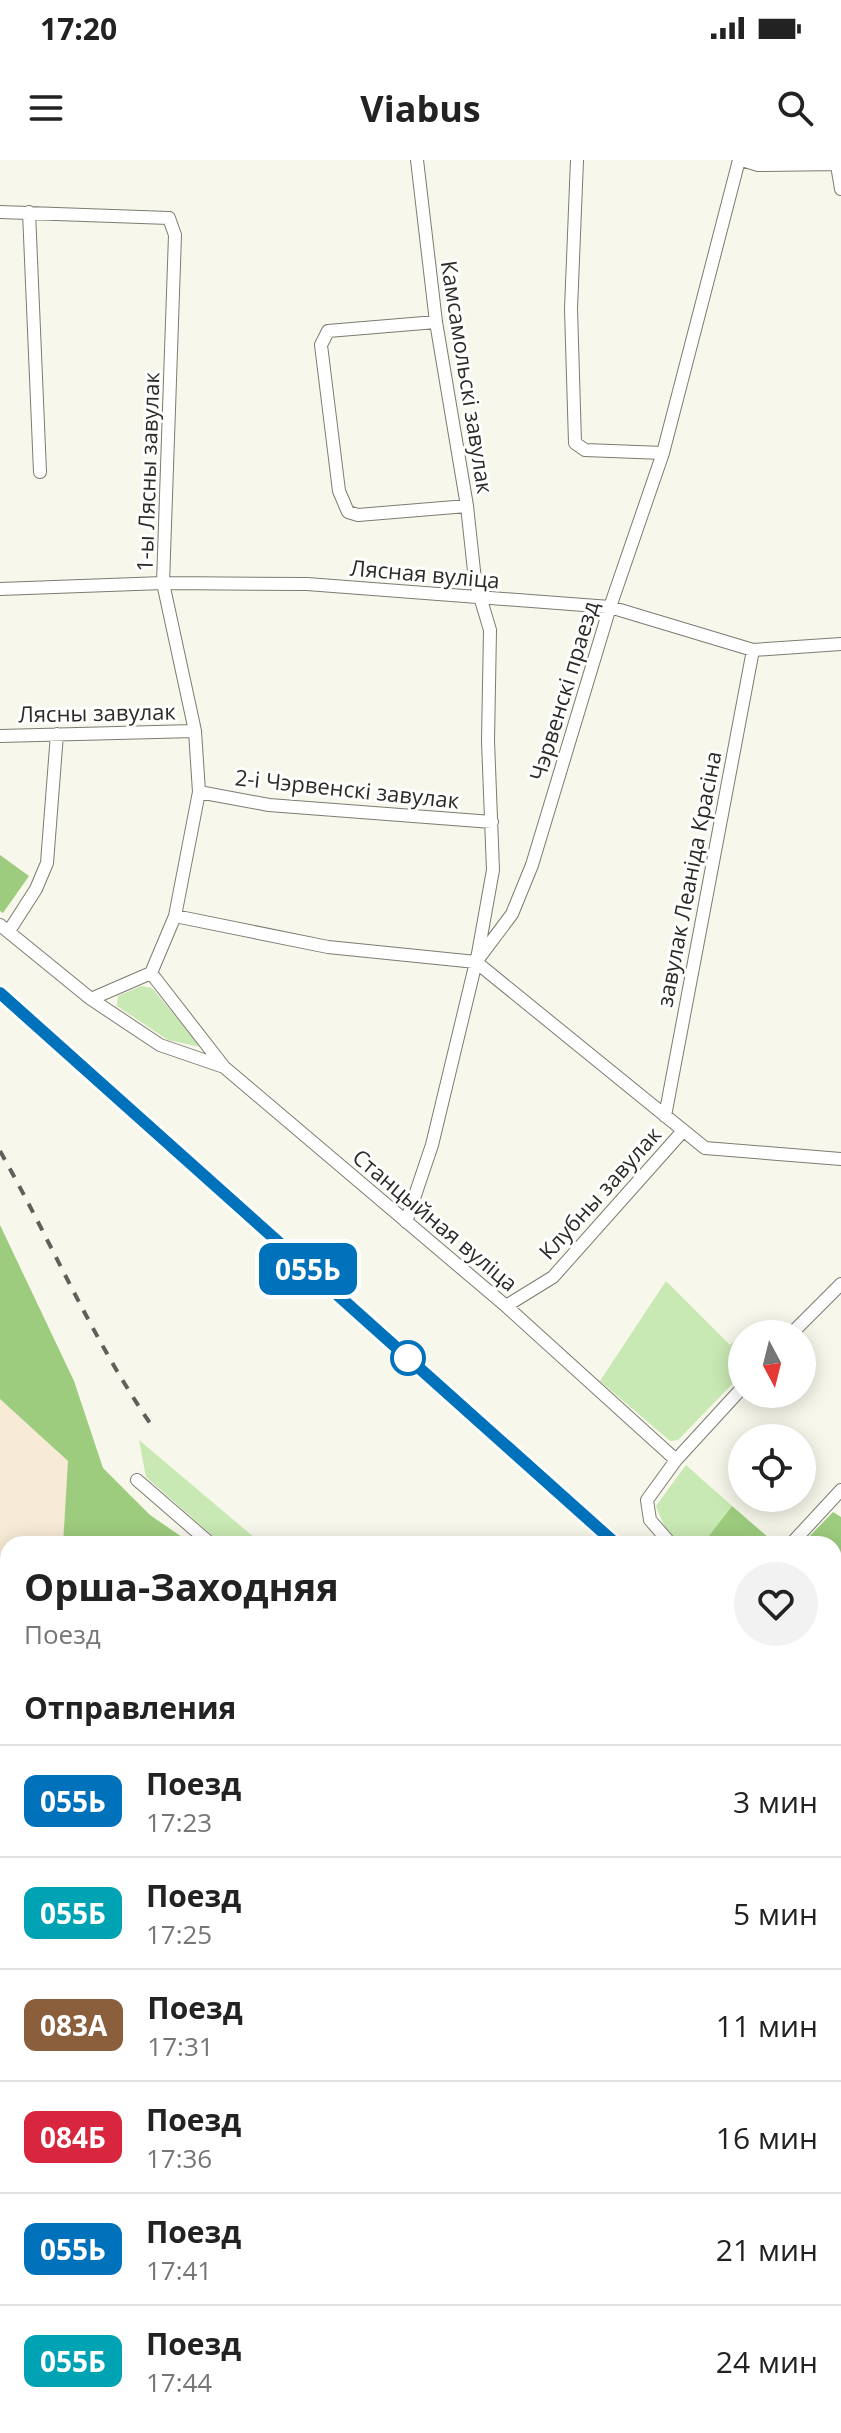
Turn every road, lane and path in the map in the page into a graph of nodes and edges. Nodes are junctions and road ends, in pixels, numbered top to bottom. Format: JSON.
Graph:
{"nodes":[{"id":1,"x":417,"y":160,"type":"edge"},
{"id":2,"x":577,"y":160,"type":"edge"},
{"id":3,"x":741,"y":160,"type":"edge"},
{"id":4,"x":839,"y":164,"type":"edge"},
{"id":5,"x":841,"y":189,"type":"edge"},
{"id":6,"x":0,"y":212,"type":"edge"},
{"id":7,"x":29,"y":212,"type":"junction"},
{"id":8,"x":436,"y":322,"type":"junction"},
{"id":9,"x":663,"y":453,"type":"junction"},
{"id":10,"x":40,"y":472,"type":"dead end"},
{"id":11,"x":467,"y":506,"type":"junction"},
{"id":12,"x":163,"y":583,"type":"junction"},
{"id":13,"x":0,"y":589,"type":"edge"},
{"id":14,"x":483,"y":599,"type":"junction"},
{"id":15,"x":610,"y":607,"type":"junction"},
{"id":16,"x":841,"y":644,"type":"edge"},
{"id":17,"x":753,"y":650,"type":"junction"},
{"id":18,"x":195,"y":731,"type":"junction"},
{"id":19,"x":57,"y":734,"type":"junction"},
{"id":20,"x":0,"y":736,"type":"edge"},
{"id":21,"x":199,"y":792,"type":"junction"},
{"id":22,"x":492,"y":822,"type":"junction"},
{"id":23,"x":175,"y":916,"type":"junction"},
{"id":24,"x":4,"y":928,"type":"edge"},
{"id":25,"x":476,"y":962,"type":"junction"},
{"id":26,"x":151,"y":973,"type":"junction"},
{"id":27,"x":91,"y":999,"type":"junction"},
{"id":28,"x":224,"y":1067,"type":"junction"},
{"id":29,"x":665,"y":1116,"type":"junction"},
{"id":30,"x":682,"y":1132,"type":"junction"},
{"id":31,"x":841,"y":1159,"type":"edge"},
{"id":32,"x":406,"y":1222,"type":"junction"},
{"id":33,"x":841,"y":1284,"type":"edge"},
{"id":34,"x":506,"y":1306,"type":"junction"},
{"id":35,"x":805,"y":1320,"type":"edge"},
{"id":36,"x":728,"y":1403,"type":"edge"},
{"id":37,"x":676,"y":1460,"type":"junction"},
{"id":38,"x":137,"y":1480,"type":"dead end"},
{"id":39,"x":841,"y":1490,"type":"edge"},
{"id":40,"x":202,"y":1536,"type":"edge"},
{"id":41,"x":664,"y":1536,"type":"edge"},
{"id":42,"x":798,"y":1536,"type":"edge"}],
"edges":[{"from":1,"to":8,"type":"street","name":"Камсамольскі завулак"},
{"from":2,"to":9,"type":"street"},
{"from":3,"to":4,"type":"street"},
{"from":3,"to":9,"type":"street","name":"Чэрвенскі праезд"},
{"from":4,"to":5,"type":"street"},
{"from":6,"to":7,"type":"street"},
{"from":7,"to":10,"type":"street"},
{"from":7,"to":12,"type":"street","name":"1-ы Лясны завулак"},
{"from":8,"to":11,"type":"street","name":"Камсамольскі завулак"},
{"from":8,"to":11,"type":"street"},
{"from":9,"to":15,"type":"street","name":"Чэрвенскі праезд"},
{"from":11,"to":14,"type":"street","name":"Камсамольскі завулак"},
{"from":12,"to":13,"type":"street","name":"Лясная вуліца"},
{"from":12,"to":14,"type":"street","name":"Лясная вуліца"},
{"from":12,"to":18,"type":"street","name":"1-ы Лясны завулак"},
{"from":14,"to":15,"type":"street","name":"Лясная вуліца"},
{"from":14,"to":22,"type":"street","name":"Камсамольскі завулак"},
{"from":15,"to":17,"type":"street","name":"Лясная вуліца"},
{"from":15,"to":25,"type":"street","name":"Чэрвенскі праезд"},
{"from":16,"to":17,"type":"street","name":"Лясная вуліца"},
{"from":17,"to":29,"type":"street","name":"завулак Леаніда Красіна"},
{"from":18,"to":19,"type":"street","name":"Лясны завулак"},
{"from":18,"to":21,"type":"street","name":"1-ы Лясны завулак"},
{"from":19,"to":20,"type":"street","name":"Лясны завулак"},
{"from":19,"to":24,"type":"street"},
{"from":21,"to":22,"type":"street","name":"2-і Чэрвенскі завулак"},
{"from":21,"to":23,"type":"street","name":"1-ы Лясны завулак"},
{"from":22,"to":25,"type":"street","name":"Камсамольскі завулак"},
{"from":23,"to":25,"type":"street"},
{"from":23,"to":26,"type":"street"},
{"from":24,"to":27,"type":"street"},
{"from":25,"to":29,"type":"street"},
{"from":25,"to":32,"type":"street","name":"Чэрвенскі праезд"},
{"from":26,"to":27,"type":"street"},
{"from":26,"to":28,"type":"street","name":"Станцыйная вуліца"},
{"from":27,"to":28,"type":"street"},
{"from":28,"to":32,"type":"street","name":"Станцыйная вуліца"},
{"from":29,"to":30,"type":"street"},
{"from":30,"to":31,"type":"street"},
{"from":30,"to":34,"type":"street","name":"Клубны завулак"},
{"from":32,"to":34,"type":"street","name":"Станцыйная вуліца"},
{"from":33,"to":35,"type":"street"},
{"from":34,"to":37,"type":"street","name":"Станцыйная вуліца"},
{"from":36,"to":37,"type":"street"},
{"from":37,"to":41,"type":"street"},
{"from":38,"to":40,"type":"street"},
{"from":39,"to":42,"type":"street"}]}
